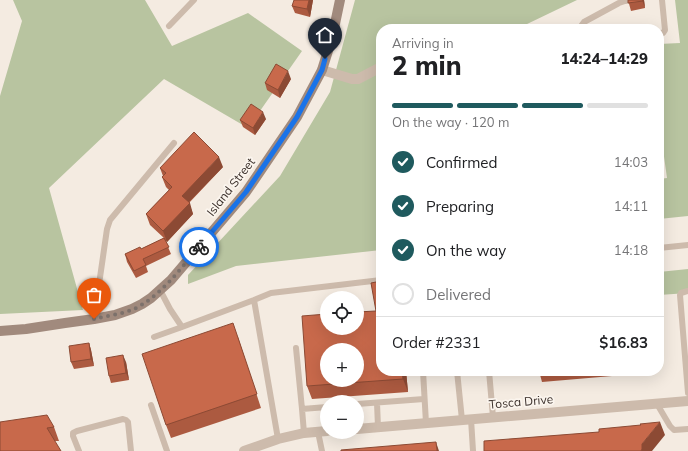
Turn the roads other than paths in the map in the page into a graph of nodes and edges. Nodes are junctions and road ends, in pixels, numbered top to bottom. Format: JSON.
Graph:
{"nodes":[{"id":1,"x":194,"y":0,"type":"edge"},
{"id":2,"x":340,"y":0,"type":"edge"},
{"id":3,"x":634,"y":0,"type":"edge"},
{"id":4,"x":662,"y":0,"type":"edge"},
{"id":5,"x":582,"y":24,"type":"edge"},
{"id":6,"x":169,"y":26,"type":"dead end"},
{"id":7,"x":664,"y":32,"type":"edge"},
{"id":8,"x":376,"y":69,"type":"edge"},
{"id":9,"x":322,"y":70,"type":"junction"},
{"id":10,"x":174,"y":143,"type":"dead end"},
{"id":11,"x":688,"y":244,"type":"edge"},
{"id":12,"x":664,"y":247,"type":"edge"},
{"id":13,"x":376,"y":281,"type":"edge"},
{"id":14,"x":160,"y":290,"type":"junction"},
{"id":15,"x":688,"y":291,"type":"edge"},
{"id":16,"x":254,"y":300,"type":"junction"},
{"id":17,"x":94,"y":319,"type":"junction"},
{"id":18,"x":182,"y":327,"type":"junction"},
{"id":19,"x":0,"y":331,"type":"edge"},
{"id":20,"x":154,"y":337,"type":"dead end"},
{"id":21,"x":296,"y":348,"type":"dead end"},
{"id":22,"x":423,"y":376,"type":"edge"},
{"id":23,"x":458,"y":376,"type":"edge"},
{"id":24,"x":489,"y":376,"type":"edge"},
{"id":25,"x":688,"y":393,"type":"edge"},
{"id":26,"x":424,"y":399,"type":"junction"},
{"id":27,"x":688,"y":401,"type":"edge"},
{"id":28,"x":376,"y":403,"type":"junction"},
{"id":29,"x":364,"y":404,"type":"edge"},
{"id":30,"x":656,"y":404,"type":"junction"},
{"id":31,"x":151,"y":405,"type":"dead end"},
{"id":32,"x":320,"y":407,"type":"edge"},
{"id":33,"x":302,"y":408,"type":"junction"},
{"id":34,"x":493,"y":417,"type":"junction"},
{"id":35,"x":466,"y":420,"type":"junction"},
{"id":36,"x":426,"y":423,"type":"junction"},
{"id":37,"x":378,"y":427,"type":"junction"},
{"id":38,"x":364,"y":428,"type":"edge"},
{"id":39,"x":688,"y":429,"type":"edge"},
{"id":40,"x":320,"y":432,"type":"edge"},
{"id":41,"x":304,"y":433,"type":"junction"},
{"id":42,"x":278,"y":439,"type":"junction"},
{"id":43,"x":322,"y":439,"type":"edge"},
{"id":44,"x":79,"y":451,"type":"edge"},
{"id":45,"x":131,"y":451,"type":"edge"},
{"id":46,"x":167,"y":451,"type":"edge"},
{"id":47,"x":244,"y":451,"type":"edge"},
{"id":48,"x":322,"y":451,"type":"edge"},
{"id":49,"x":473,"y":451,"type":"edge"}],
"edges":[{"from":1,"to":6,"type":"lane"},
{"from":2,"to":9,"type":"street","name":"Island Street"},
{"from":3,"to":5,"type":"lane"},
{"from":4,"to":7,"type":"lane"},
{"from":8,"to":9,"type":"street"},
{"from":9,"to":14,"type":"street","name":"Island Street"},
{"from":10,"to":17,"type":"lane"},
{"from":11,"to":12,"type":"lane"},
{"from":13,"to":16,"type":"lane"},
{"from":14,"to":17,"type":"street","name":"Island Street"},
{"from":14,"to":18,"type":"lane"},
{"from":15,"to":25,"type":"lane"},
{"from":16,"to":18,"type":"lane"},
{"from":16,"to":42,"type":"lane"},
{"from":17,"to":19,"type":"street","name":"Island Street"},
{"from":18,"to":20,"type":"lane"},
{"from":21,"to":33,"type":"lane"},
{"from":22,"to":26,"type":"lane"},
{"from":23,"to":35,"type":"lane"},
{"from":24,"to":34,"type":"lane"},
{"from":26,"to":28,"type":"lane"},
{"from":26,"to":36,"type":"lane"},
{"from":27,"to":30,"type":"street","name":"Tosca Drive"},
{"from":28,"to":29,"type":"lane"},
{"from":28,"to":37,"type":"lane"},
{"from":30,"to":34,"type":"street","name":"Tosca Drive"},
{"from":30,"to":39,"type":"lane"},
{"from":31,"to":46,"type":"lane"},
{"from":32,"to":33,"type":"lane"},
{"from":33,"to":41,"type":"lane"},
{"from":34,"to":35,"type":"street","name":"Tosca Drive"},
{"from":35,"to":36,"type":"street","name":"Tosca Drive"},
{"from":35,"to":49,"type":"lane"},
{"from":36,"to":37,"type":"street","name":"Tosca Drive"},
{"from":37,"to":38,"type":"street","name":"Tosca Drive"},
{"from":40,"to":41,"type":"street"},
{"from":41,"to":42,"type":"street"},
{"from":42,"to":47,"type":"street"},
{"from":43,"to":48,"type":"lane"},
{"from":44,"to":45,"type":"lane"}]}
